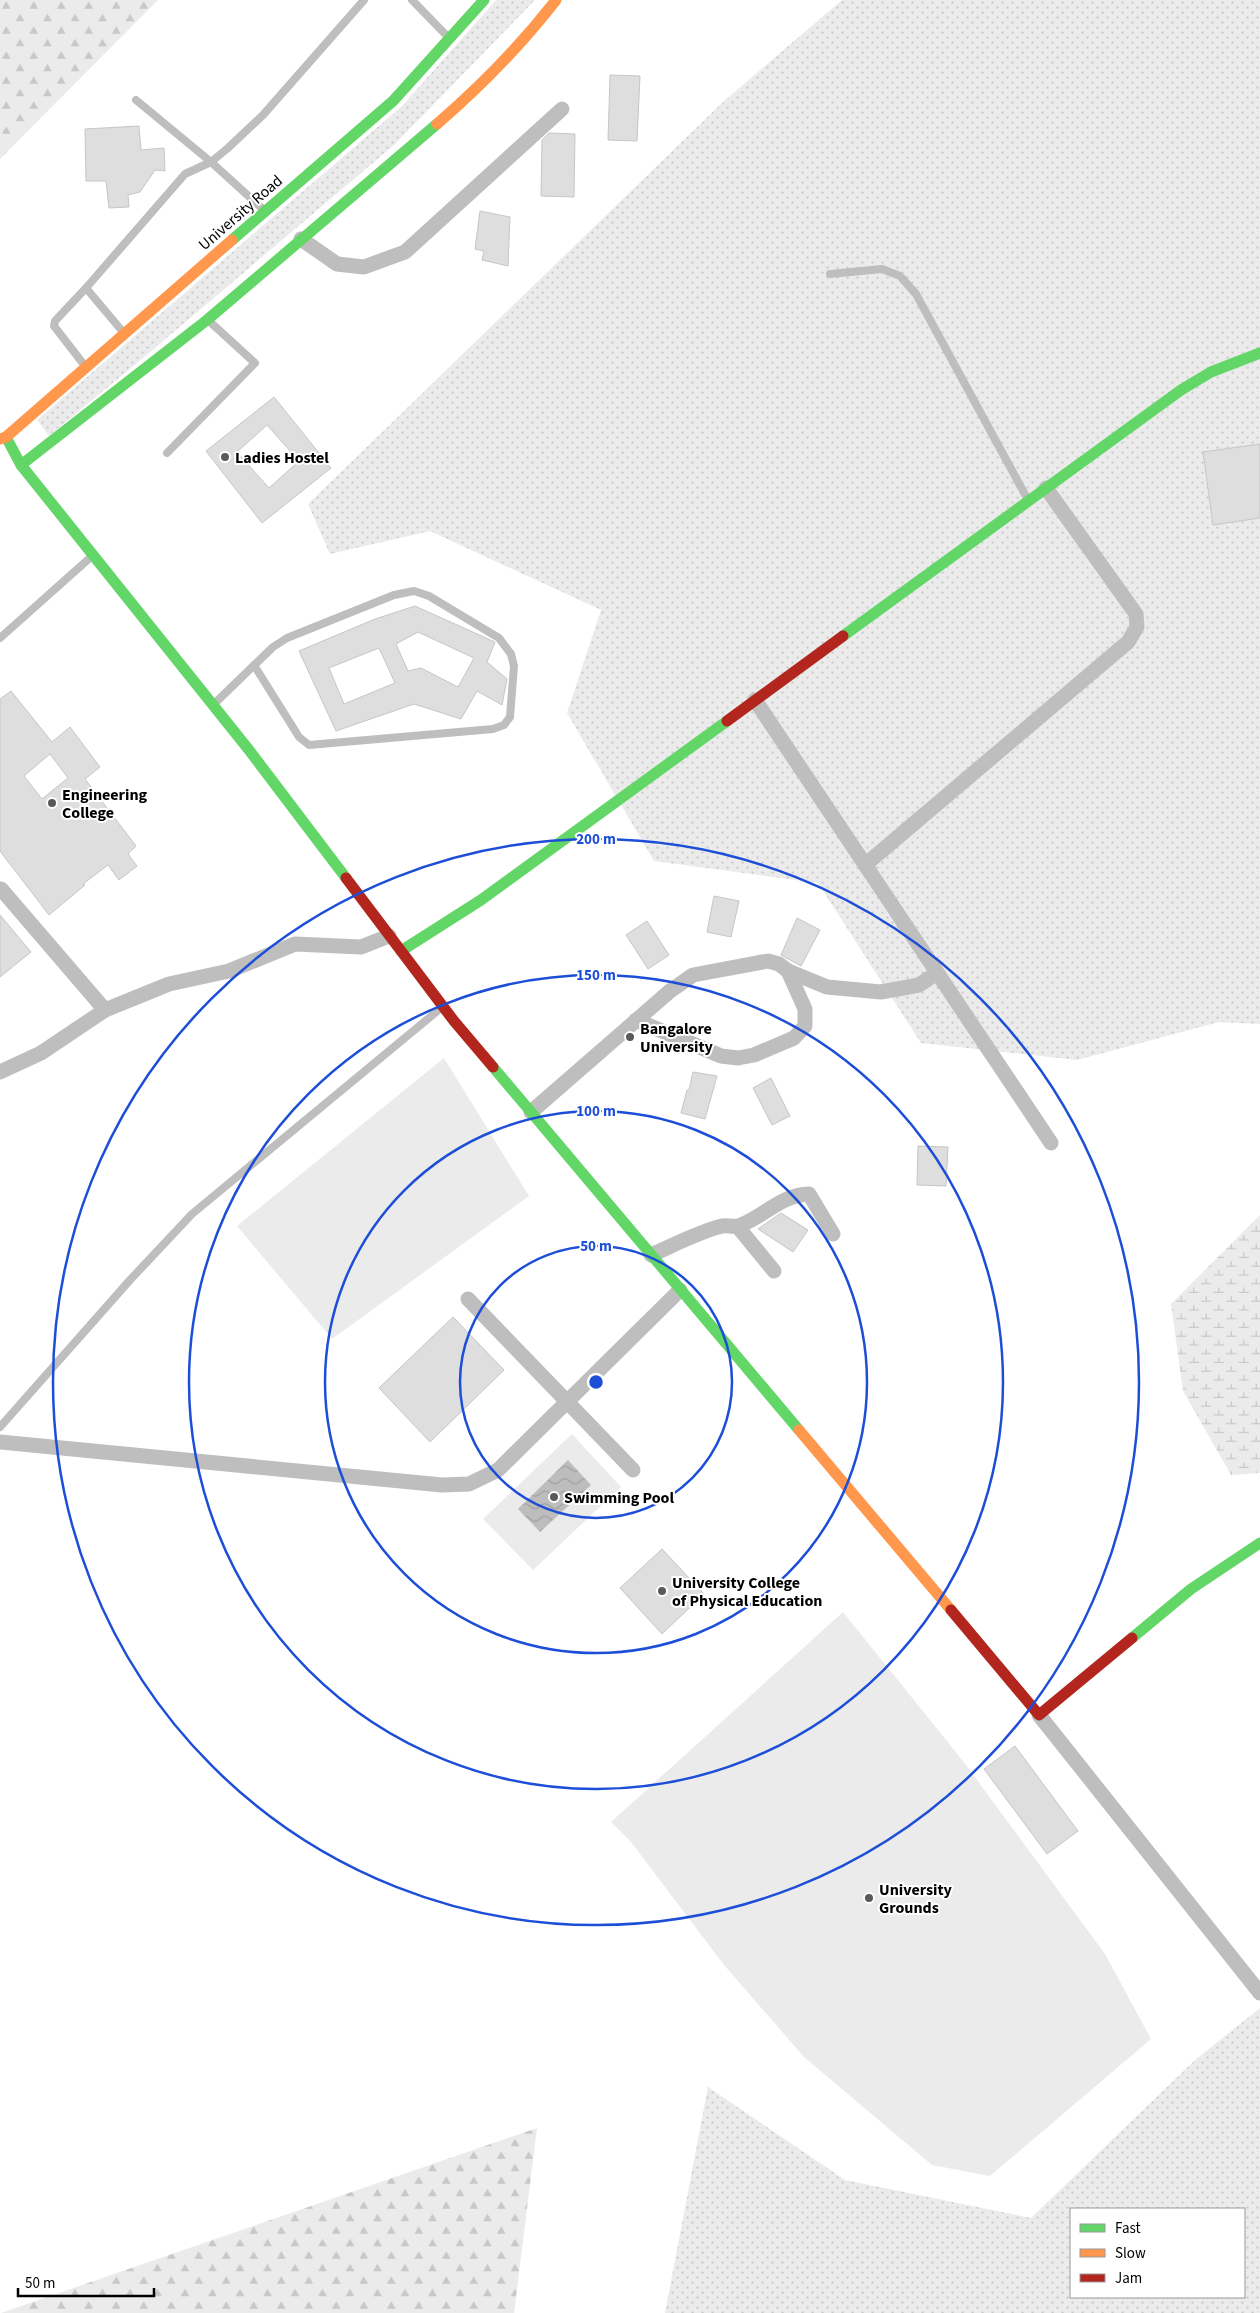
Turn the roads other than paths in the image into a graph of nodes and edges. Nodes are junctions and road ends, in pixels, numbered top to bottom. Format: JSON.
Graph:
{"nodes":[{"id":1,"x":364,"y":0,"type":"edge"},
{"id":2,"x":412,"y":0,"type":"edge"},
{"id":3,"x":484,"y":0,"type":"edge"},
{"id":4,"x":556,"y":0,"type":"edge"},
{"id":5,"x":449,"y":39,"type":"junction"},
{"id":6,"x":136,"y":100,"type":"dead end"},
{"id":7,"x":562,"y":109,"type":"dead end"},
{"id":8,"x":211,"y":162,"type":"junction"},
{"id":9,"x":265,"y":212,"type":"junction"},
{"id":10,"x":301,"y":239,"type":"junction"},
{"id":11,"x":830,"y":274,"type":"dead end"},
{"id":12,"x":86,"y":288,"type":"junction"},
{"id":13,"x":207,"y":320,"type":"junction"},
{"id":14,"x":125,"y":334,"type":"junction"},
{"id":15,"x":1260,"y":353,"type":"edge"},
{"id":16,"x":86,"y":368,"type":"junction"},
{"id":17,"x":2,"y":439,"type":"edge"},
{"id":18,"x":167,"y":453,"type":"dead end"},
{"id":19,"x":21,"y":465,"type":"junction"},
{"id":20,"x":1046,"y":488,"type":"junction"},
{"id":21,"x":1029,"y":501,"type":"junction"},
{"id":22,"x":93,"y":555,"type":"junction"},
{"id":23,"x":0,"y":638,"type":"edge"},
{"id":24,"x":254,"y":665,"type":"junction"},
{"id":25,"x":755,"y":700,"type":"junction"},
{"id":26,"x":213,"y":705,"type":"junction"},
{"id":27,"x":865,"y":865,"type":"junction"},
{"id":28,"x":1,"y":889,"type":"edge"},
{"id":29,"x":389,"y":936,"type":"junction"},
{"id":30,"x":400,"y":951,"type":"junction"},
{"id":31,"x":788,"y":971,"type":"junction"},
{"id":32,"x":937,"y":973,"type":"junction"},
{"id":33,"x":443,"y":1007,"type":"junction"},
{"id":34,"x":105,"y":1010,"type":"junction"},
{"id":35,"x":636,"y":1020,"type":"junction"},
{"id":36,"x":0,"y":1072,"type":"edge"},
{"id":37,"x":531,"y":1112,"type":"junction"},
{"id":38,"x":1051,"y":1144,"type":"dead end"},
{"id":39,"x":738,"y":1227,"type":"junction"},
{"id":40,"x":833,"y":1234,"type":"dead end"},
{"id":41,"x":651,"y":1255,"type":"junction"},
{"id":42,"x":774,"y":1270,"type":"dead end"},
{"id":43,"x":680,"y":1290,"type":"junction"},
{"id":44,"x":468,"y":1299,"type":"dead end"},
{"id":45,"x":567,"y":1402,"type":"junction"},
{"id":46,"x":0,"y":1427,"type":"edge"},
{"id":47,"x":0,"y":1442,"type":"edge"},
{"id":48,"x":633,"y":1470,"type":"dead end"},
{"id":49,"x":1260,"y":1543,"type":"edge"},
{"id":50,"x":1039,"y":1715,"type":"junction"},
{"id":51,"x":1260,"y":1993,"type":"edge"}],
"edges":[{"from":1,"to":8,"type":"lane"},
{"from":2,"to":5,"type":"lane"},
{"from":3,"to":5,"type":"street","name":"University Road"},
{"from":4,"to":10,"type":"street"},
{"from":5,"to":9,"type":"street","name":"University Road"},
{"from":6,"to":8,"type":"lane"},
{"from":7,"to":10,"type":"street"},
{"from":8,"to":9,"type":"lane"},
{"from":8,"to":12,"type":"lane"},
{"from":9,"to":14,"type":"street","name":"University Road"},
{"from":10,"to":13,"type":"street"},
{"from":11,"to":21,"type":"lane"},
{"from":12,"to":14,"type":"lane"},
{"from":12,"to":16,"type":"lane"},
{"from":13,"to":18,"type":"lane"},
{"from":13,"to":19,"type":"street"},
{"from":14,"to":16,"type":"street","name":"University Road"},
{"from":15,"to":20,"type":"street"},
{"from":16,"to":17,"type":"street","name":"University Road"},
{"from":17,"to":19,"type":"street"},
{"from":19,"to":22,"type":"street"},
{"from":20,"to":21,"type":"street"},
{"from":20,"to":27,"type":"street"},
{"from":21,"to":25,"type":"street"},
{"from":22,"to":23,"type":"lane"},
{"from":22,"to":26,"type":"street"},
{"from":24,"to":24,"type":"lane"},
{"from":24,"to":26,"type":"lane"},
{"from":25,"to":27,"type":"street"},
{"from":25,"to":30,"type":"street"},
{"from":26,"to":29,"type":"street"},
{"from":27,"to":32,"type":"street"},
{"from":28,"to":34,"type":"street"},
{"from":29,"to":30,"type":"street"},
{"from":29,"to":34,"type":"street"},
{"from":30,"to":33,"type":"street"},
{"from":31,"to":32,"type":"street"},
{"from":31,"to":35,"type":"street"},
{"from":31,"to":35,"type":"street"},
{"from":32,"to":38,"type":"street"},
{"from":33,"to":37,"type":"street"},
{"from":33,"to":46,"type":"lane"},
{"from":34,"to":36,"type":"street"},
{"from":35,"to":37,"type":"street"},
{"from":37,"to":41,"type":"street"},
{"from":39,"to":40,"type":"street"},
{"from":39,"to":41,"type":"street"},
{"from":39,"to":42,"type":"street"},
{"from":41,"to":43,"type":"street"},
{"from":43,"to":45,"type":"street"},
{"from":43,"to":50,"type":"street"},
{"from":44,"to":45,"type":"street"},
{"from":45,"to":47,"type":"street"},
{"from":45,"to":48,"type":"street"},
{"from":49,"to":50,"type":"street"},
{"from":50,"to":51,"type":"street"}]}
